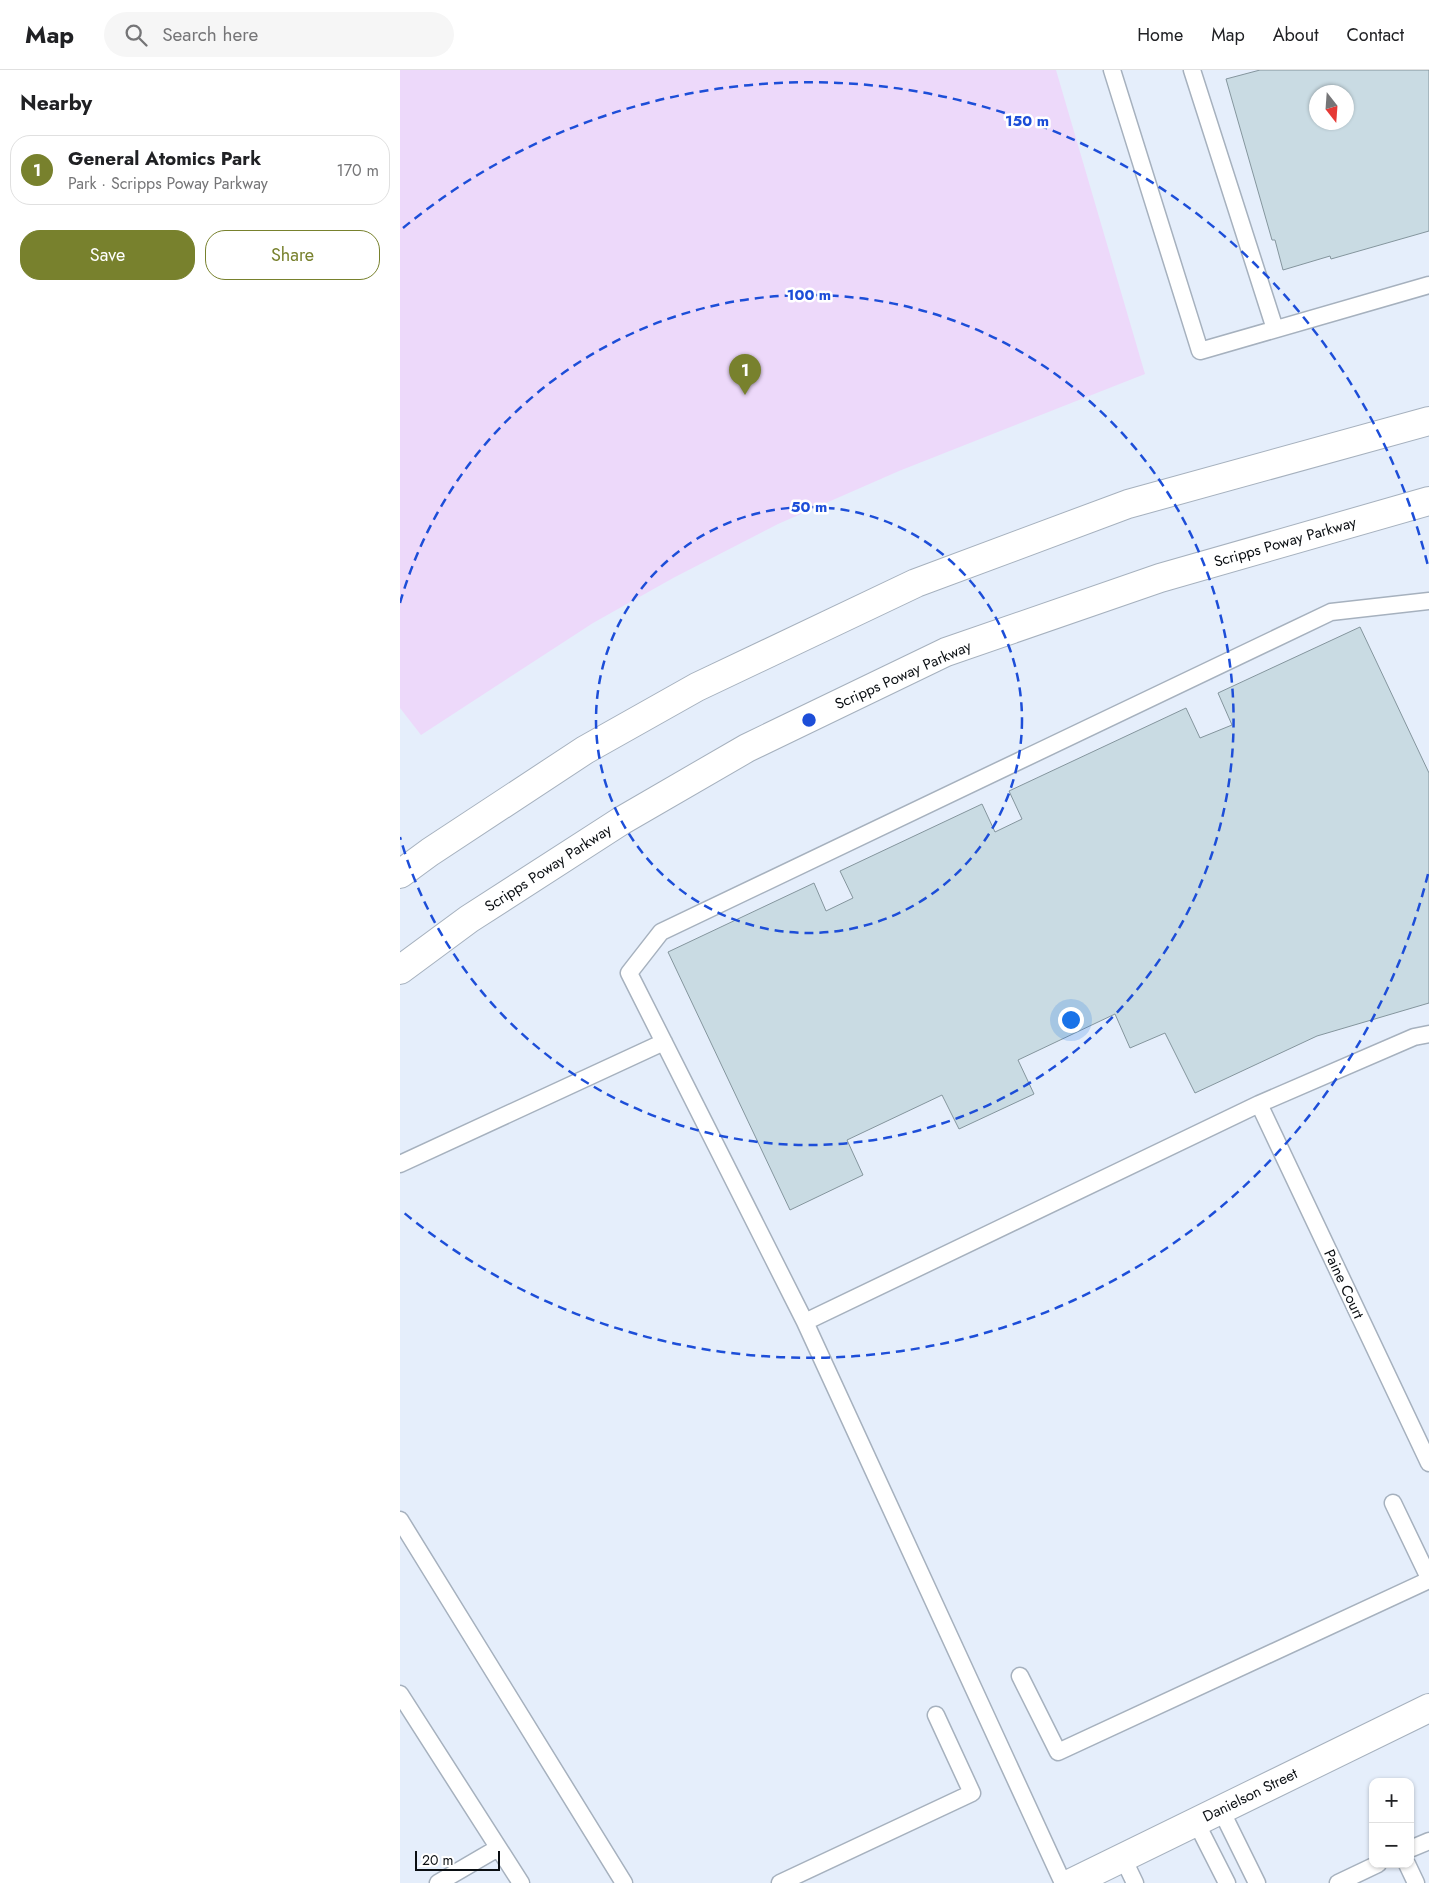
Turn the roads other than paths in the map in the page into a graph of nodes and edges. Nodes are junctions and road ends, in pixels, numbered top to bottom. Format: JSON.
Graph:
{"nodes":[{"id":1,"x":1112,"y":70,"type":"edge"},
{"id":2,"x":1192,"y":70,"type":"edge"},
{"id":3,"x":1429,"y":285,"type":"edge"},
{"id":4,"x":1275,"y":329,"type":"junction"},
{"id":5,"x":1429,"y":421,"type":"edge"},
{"id":6,"x":1429,"y":501,"type":"edge"},
{"id":7,"x":1429,"y":600,"type":"edge"},
{"id":8,"x":400,"y":874,"type":"edge"},
{"id":9,"x":400,"y":970,"type":"edge"},
{"id":10,"x":1429,"y":1034,"type":"edge"},
{"id":11,"x":664,"y":1042,"type":"junction"},
{"id":12,"x":1258,"y":1104,"type":"junction"},
{"id":13,"x":400,"y":1164,"type":"edge"},
{"id":14,"x":805,"y":1322,"type":"junction"},
{"id":15,"x":1429,"y":1463,"type":"edge"},
{"id":16,"x":1393,"y":1503,"type":"dead end"},
{"id":17,"x":400,"y":1520,"type":"edge"},
{"id":18,"x":1429,"y":1579,"type":"edge"},
{"id":19,"x":1020,"y":1676,"type":"dead end"},
{"id":20,"x":400,"y":1694,"type":"edge"},
{"id":21,"x":1429,"y":1708,"type":"edge"},
{"id":22,"x":936,"y":1715,"type":"dead end"},
{"id":23,"x":1221,"y":1810,"type":"junction"},
{"id":24,"x":1196,"y":1822,"type":"junction"},
{"id":25,"x":1429,"y":1841,"type":"edge"},
{"id":26,"x":1414,"y":1847,"type":"edge"},
{"id":27,"x":498,"y":1848,"type":"junction"},
{"id":28,"x":1122,"y":1858,"type":"junction"},
{"id":29,"x":1370,"y":1868,"type":"edge"},
{"id":30,"x":1409,"y":1868,"type":"edge"},
{"id":31,"x":438,"y":1883,"type":"edge"},
{"id":32,"x":520,"y":1883,"type":"edge"},
{"id":33,"x":624,"y":1883,"type":"edge"},
{"id":34,"x":780,"y":1883,"type":"edge"},
{"id":35,"x":1063,"y":1883,"type":"edge"},
{"id":36,"x":1071,"y":1883,"type":"edge"},
{"id":37,"x":1135,"y":1883,"type":"edge"},
{"id":38,"x":1227,"y":1883,"type":"edge"},
{"id":39,"x":1257,"y":1883,"type":"edge"},
{"id":40,"x":1338,"y":1883,"type":"edge"},
{"id":41,"x":1416,"y":1883,"type":"edge"}],
"edges":[{"from":1,"to":4,"type":"lane"},
{"from":2,"to":4,"type":"lane"},
{"from":3,"to":4,"type":"lane"},
{"from":5,"to":8,"type":"main road"},
{"from":6,"to":9,"type":"main road","name":"Scripps Poway Parkway"},
{"from":7,"to":11,"type":"lane"},
{"from":10,"to":12,"type":"lane"},
{"from":11,"to":13,"type":"lane"},
{"from":11,"to":14,"type":"lane"},
{"from":12,"to":14,"type":"lane"},
{"from":12,"to":15,"type":"lane","name":"Paine Court"},
{"from":14,"to":35,"type":"lane"},
{"from":16,"to":18,"type":"lane"},
{"from":17,"to":33,"type":"lane"},
{"from":18,"to":19,"type":"lane"},
{"from":20,"to":27,"type":"lane"},
{"from":21,"to":23,"type":"main road","name":"Danielson Street"},
{"from":22,"to":34,"type":"lane"},
{"from":23,"to":24,"type":"main road","name":"Danielson Street"},
{"from":23,"to":39,"type":"lane"},
{"from":24,"to":28,"type":"main road","name":"Danielson Street"},
{"from":24,"to":38,"type":"lane"},
{"from":25,"to":26,"type":"lane"},
{"from":27,"to":31,"type":"lane"},
{"from":27,"to":32,"type":"lane"},
{"from":28,"to":36,"type":"main road","name":"Danielson Street"},
{"from":28,"to":37,"type":"lane"},
{"from":29,"to":40,"type":"lane"},
{"from":30,"to":41,"type":"lane"}]}
